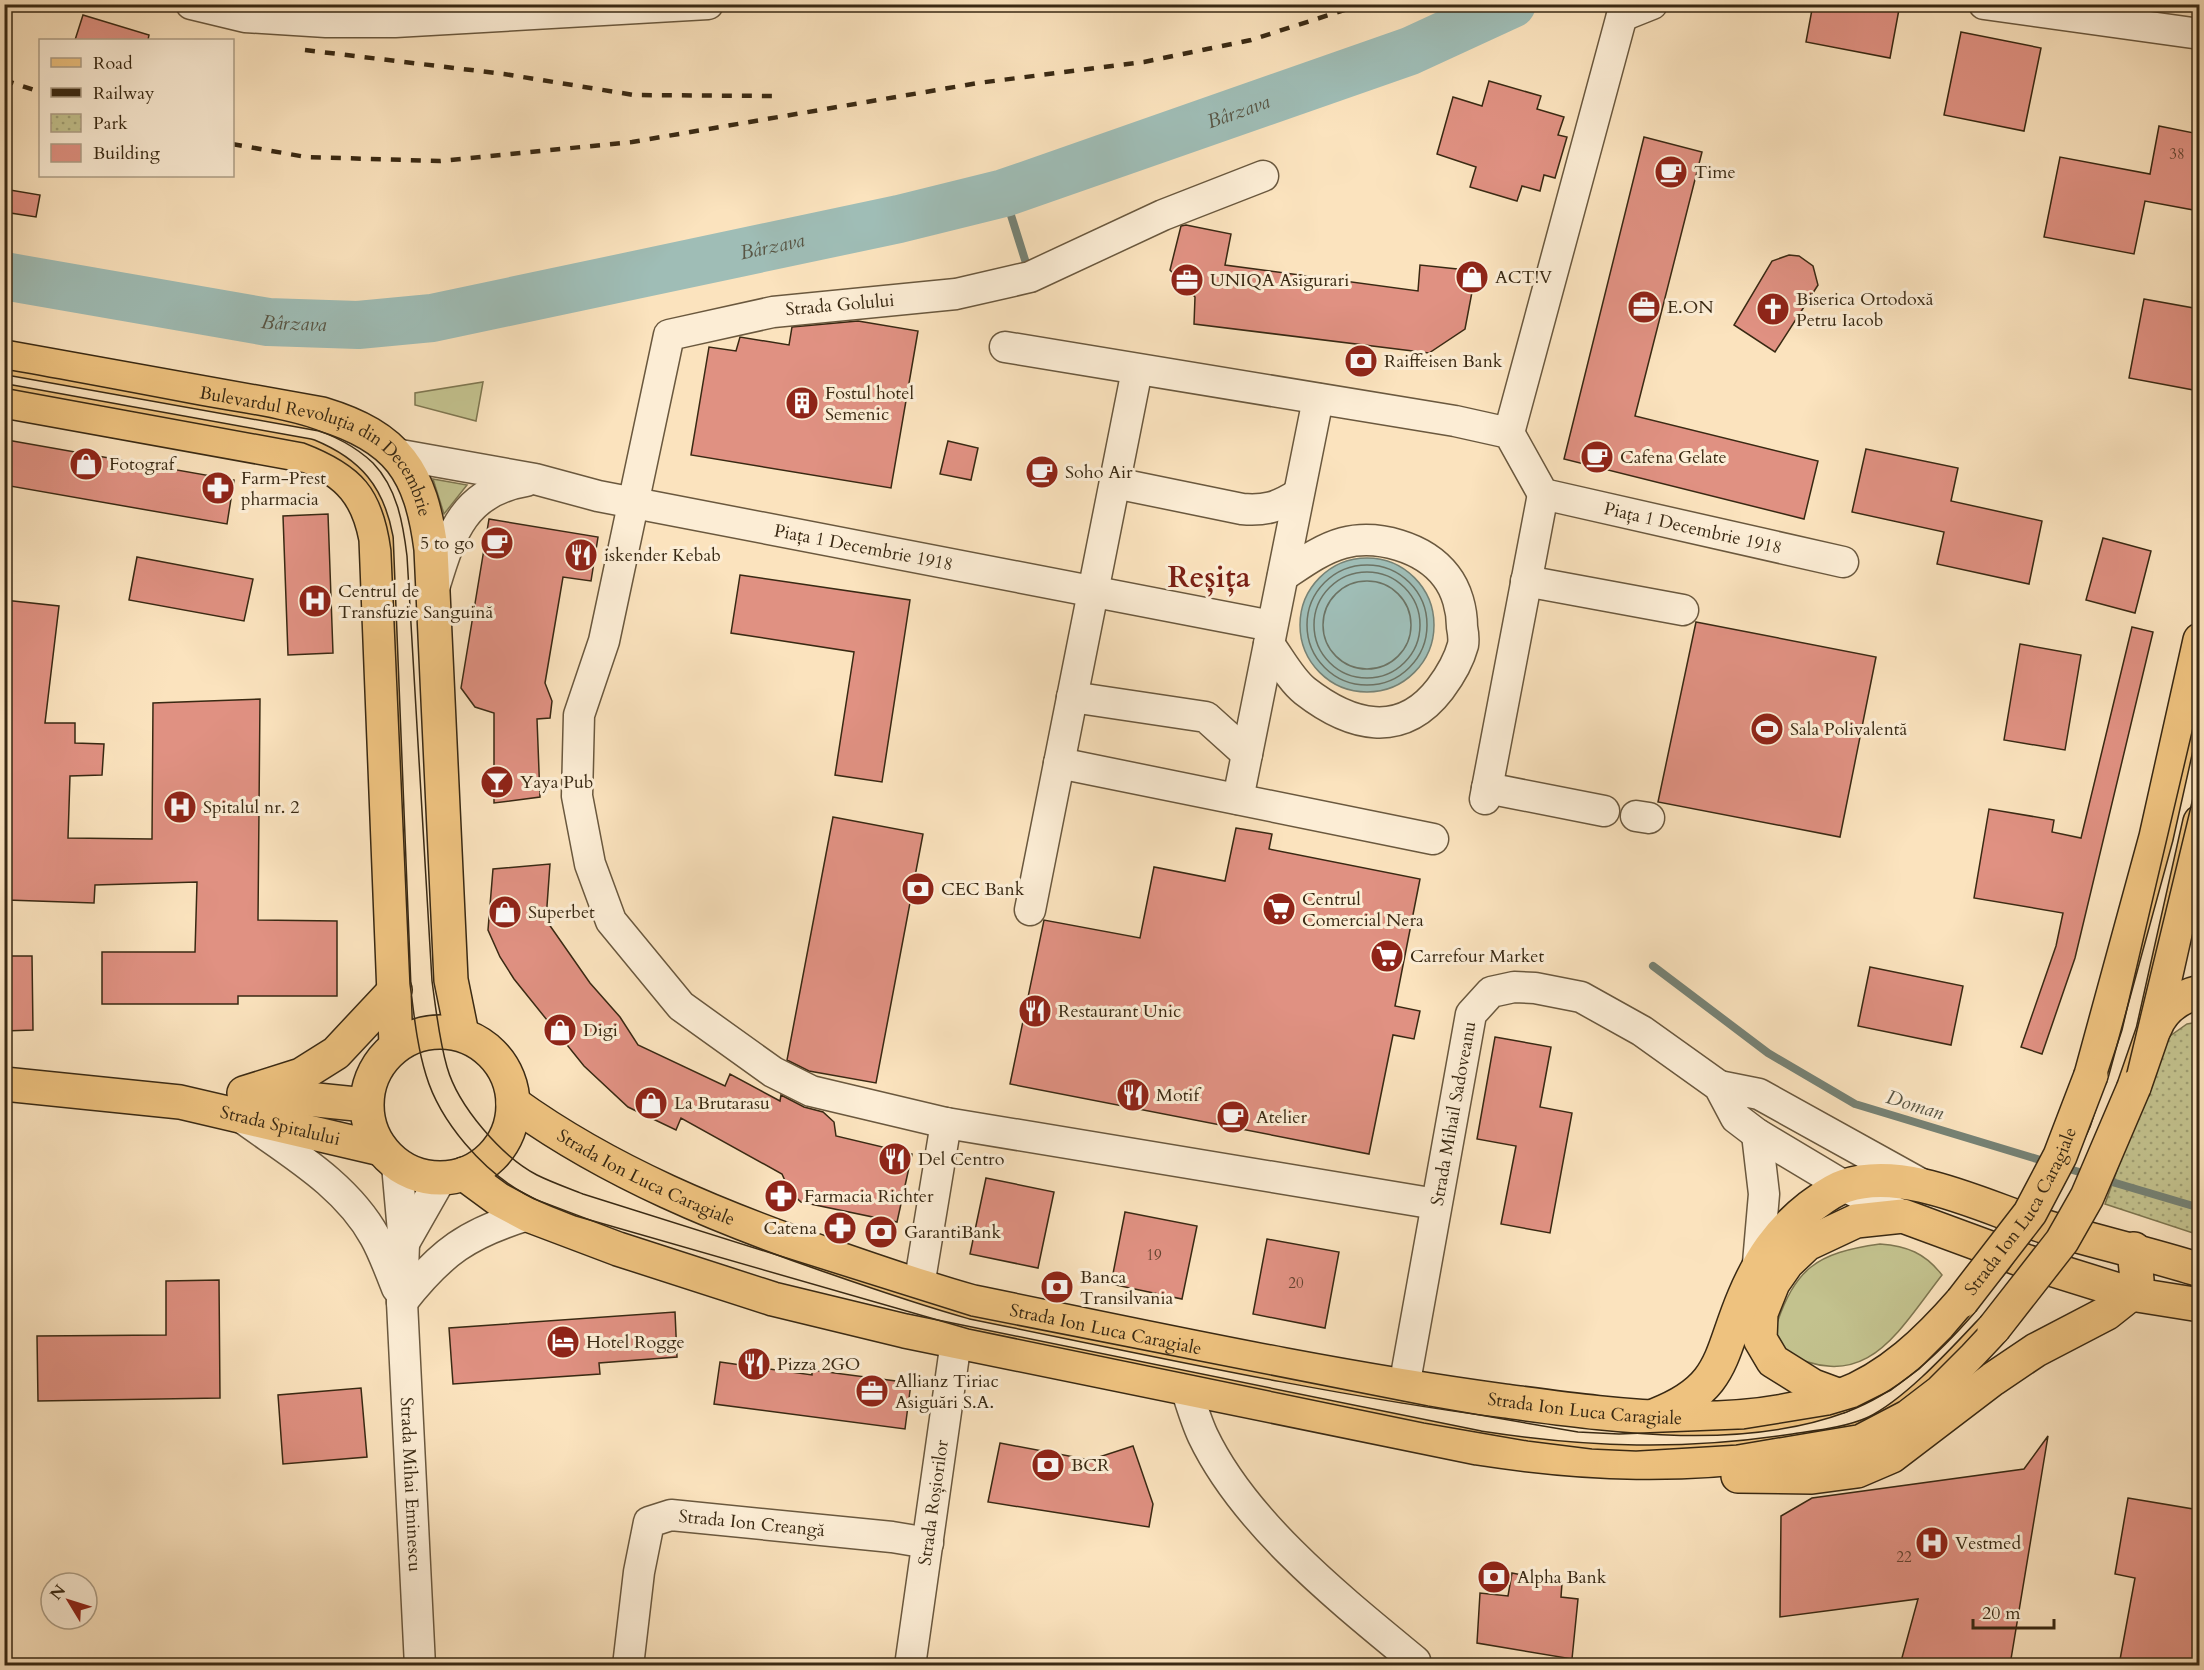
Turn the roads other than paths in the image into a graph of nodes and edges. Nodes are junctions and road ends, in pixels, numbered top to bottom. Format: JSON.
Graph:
{"nodes":[{"id":1,"x":191,"y":4,"type":"edge"},
{"id":2,"x":708,"y":4,"type":"edge"},
{"id":3,"x":1652,"y":4,"type":"edge"},
{"id":4,"x":1984,"y":4,"type":"edge"},
{"id":5,"x":1624,"y":10,"type":"edge"},
{"id":6,"x":396,"y":13,"type":"edge"},
{"id":7,"x":2199,"y":34,"type":"edge"},
{"id":8,"x":1263,"y":176,"type":"dead end"},
{"id":9,"x":1005,"y":347,"type":"dead end"},
{"id":10,"x":4,"y":357,"type":"edge"},
{"id":11,"x":1137,"y":370,"type":"junction"},
{"id":12,"x":1318,"y":399,"type":"junction"},
{"id":13,"x":4,"y":400,"type":"edge"},
{"id":14,"x":1509,"y":433,"type":"junction"},
{"id":15,"x":395,"y":454,"type":"junction"},
{"id":16,"x":535,"y":479,"type":"junction"},
{"id":17,"x":1115,"y":483,"type":"junction"},
{"id":18,"x":1543,"y":494,"type":"junction"},
{"id":19,"x":1297,"y":495,"type":"junction"},
{"id":20,"x":634,"y":502,"type":"junction"},
{"id":21,"x":1843,"y":562,"type":"dead end"},
{"id":22,"x":1283,"y":576,"type":"junction"},
{"id":23,"x":1526,"y":581,"type":"junction"},
{"id":24,"x":1093,"y":591,"type":"junction"},
{"id":25,"x":432,"y":596,"type":"junction"},
{"id":26,"x":1683,"y":610,"type":"dead end"},
{"id":27,"x":1270,"y":635,"type":"junction"},
{"id":28,"x":2199,"y":640,"type":"edge"},
{"id":29,"x":1463,"y":644,"type":"junction"},
{"id":30,"x":1512,"y":654,"type":"junction"},
{"id":31,"x":1072,"y":697,"type":"junction"},
{"id":32,"x":1247,"y":754,"type":"junction"},
{"id":33,"x":1059,"y":763,"type":"junction"},
{"id":34,"x":1238,"y":799,"type":"junction"},
{"id":35,"x":1626,"y":815,"type":"dead end"},
{"id":36,"x":2199,"y":829,"type":"edge"},
{"id":37,"x":1433,"y":839,"type":"dead end"},
{"id":38,"x":1030,"y":910,"type":"dead end"},
{"id":39,"x":395,"y":990,"type":"junction"},
{"id":40,"x":2199,"y":992,"type":"edge"},
{"id":41,"x":2152,"y":1032,"type":"junction"},
{"id":42,"x":462,"y":1034,"type":"junction"},
{"id":43,"x":396,"y":1045,"type":"junction"},
{"id":44,"x":4,"y":1084,"type":"edge"},
{"id":45,"x":1719,"y":1086,"type":"junction"},
{"id":46,"x":513,"y":1103,"type":"junction"},
{"id":47,"x":243,"y":1105,"type":"junction"},
{"id":48,"x":366,"y":1105,"type":"junction"},
{"id":49,"x":946,"y":1123,"type":"junction"},
{"id":50,"x":1757,"y":1134,"type":"junction"},
{"id":51,"x":389,"y":1157,"type":"junction"},
{"id":52,"x":453,"y":1176,"type":"junction"},
{"id":53,"x":1844,"y":1186,"type":"junction"},
{"id":54,"x":1925,"y":1186,"type":"junction"},
{"id":55,"x":1436,"y":1204,"type":"junction"},
{"id":56,"x":528,"y":1215,"type":"junction"},
{"id":57,"x":1903,"y":1216,"type":"junction"},
{"id":58,"x":404,"y":1243,"type":"junction"},
{"id":59,"x":2134,"y":1250,"type":"junction"},
{"id":60,"x":1758,"y":1263,"type":"junction"},
{"id":61,"x":2199,"y":1270,"type":"edge"},
{"id":62,"x":920,"y":1286,"type":"junction"},
{"id":63,"x":2131,"y":1294,"type":"junction"},
{"id":64,"x":402,"y":1302,"type":"junction"},
{"id":65,"x":2199,"y":1305,"type":"edge"},
{"id":66,"x":956,"y":1341,"type":"junction"},
{"id":67,"x":1404,"y":1387,"type":"junction"},
{"id":68,"x":1186,"y":1388,"type":"junction"},
{"id":69,"x":1839,"y":1396,"type":"junction"},
{"id":70,"x":1649,"y":1418,"type":"junction"},
{"id":71,"x":1554,"y":1460,"type":"junction"},
{"id":72,"x":928,"y":1543,"type":"junction"},
{"id":73,"x":1415,"y":1663,"type":"edge"},
{"id":74,"x":420,"y":1665,"type":"edge"},
{"id":75,"x":628,"y":1665,"type":"edge"},
{"id":76,"x":910,"y":1665,"type":"edge"}],
"edges":[{"from":1,"to":6,"type":"street"},
{"from":2,"to":6,"type":"street"},
{"from":3,"to":5,"type":"street"},
{"from":4,"to":7,"type":"street"},
{"from":5,"to":14,"type":"street"},
{"from":8,"to":20,"type":"street","name":"Strada Golului"},
{"from":9,"to":11,"type":"street"},
{"from":10,"to":15,"type":"main road","name":"Bulevardul Revoluția din Decembrie"},
{"from":11,"to":12,"type":"street"},
{"from":11,"to":17,"type":"street"},
{"from":12,"to":14,"type":"street"},
{"from":12,"to":19,"type":"street"},
{"from":13,"to":39,"type":"main road","name":"Bulevardul Revoluția din Decembrie"},
{"from":14,"to":18,"type":"street"},
{"from":15,"to":16,"type":"street"},
{"from":15,"to":25,"type":"main road","name":"Bulevardul Revoluția din Decembrie"},
{"from":16,"to":20,"type":"street"},
{"from":16,"to":25,"type":"street"},
{"from":17,"to":19,"type":"street"},
{"from":17,"to":24,"type":"street"},
{"from":18,"to":21,"type":"street","name":"Piața 1 Decembrie 1918"},
{"from":18,"to":23,"type":"street"},
{"from":19,"to":22,"type":"street"},
{"from":20,"to":24,"type":"street","name":"Piața 1 Decembrie 1918"},
{"from":20,"to":49,"type":"street"},
{"from":22,"to":27,"type":"street"},
{"from":22,"to":29,"type":"street"},
{"from":23,"to":26,"type":"street"},
{"from":23,"to":30,"type":"street"},
{"from":24,"to":27,"type":"street","name":"Piața 1 Decembrie 1918"},
{"from":24,"to":31,"type":"street"},
{"from":25,"to":42,"type":"main road","name":"Bulevardul Revoluția din Decembrie"},
{"from":27,"to":29,"type":"street"},
{"from":27,"to":32,"type":"street"},
{"from":28,"to":69,"type":"main road","name":"Strada Ion Luca Caragiale","bridge":true},
{"from":29,"to":30,"type":"street"},
{"from":30,"to":35,"type":"street"},
{"from":31,"to":32,"type":"street"},
{"from":31,"to":33,"type":"street"},
{"from":32,"to":34,"type":"street"},
{"from":33,"to":34,"type":"street"},
{"from":33,"to":38,"type":"street"},
{"from":34,"to":37,"type":"street"},
{"from":36,"to":41,"type":"main road"},
{"from":39,"to":43,"type":"main road","name":"Bulevardul Revoluția din Decembrie"},
{"from":39,"to":47,"type":"main road"},
{"from":40,"to":41,"type":"main road"},
{"from":41,"to":71,"type":"main road","bridge":true},
{"from":42,"to":43,"type":"main road"},
{"from":42,"to":46,"type":"main road"},
{"from":43,"to":48,"type":"main road"},
{"from":44,"to":47,"type":"main road","name":"Strada Spitalului"},
{"from":45,"to":50,"type":"street","name":"Strada Mihail Sadoveanu"},
{"from":45,"to":54,"type":"street","name":"Strada Mihail Sadoveanu"},
{"from":45,"to":55,"type":"street","name":"Strada Mihail Sadoveanu"},
{"from":46,"to":52,"type":"main road"},
{"from":46,"to":62,"type":"main road","name":"Strada Ion Luca Caragiale"},
{"from":47,"to":48,"type":"main road","name":"Strada Spitalului"},
{"from":47,"to":51,"type":"main road","name":"Strada Spitalului"},
{"from":47,"to":64,"type":"street","name":"Strada Mihai Eminescu"},
{"from":48,"to":51,"type":"main road"},
{"from":49,"to":55,"type":"street"},
{"from":49,"to":62,"type":"street"},
{"from":50,"to":53,"type":"street","name":"Strada Mihail Sadoveanu"},
{"from":50,"to":60,"type":"street","name":"Strada Mihail Sadoveanu"},
{"from":51,"to":52,"type":"main road"},
{"from":51,"to":58,"type":"street","name":"Strada Mihai Eminescu"},
{"from":52,"to":56,"type":"main road"},
{"from":52,"to":58,"type":"street","name":"Strada Mihai Eminescu"},
{"from":53,"to":54,"type":"main road","name":"Strada Mihail Sadoveanu"},
{"from":53,"to":57,"type":"street","name":"Strada Mihail Sadoveanu"},
{"from":53,"to":60,"type":"main road","name":"Strada Mihail Sadoveanu"},
{"from":54,"to":59,"type":"main road","name":"Strada Mihail Sadoveanu"},
{"from":55,"to":67,"type":"street","name":"Strada Mihail Sadoveanu"},
{"from":56,"to":64,"type":"street"},
{"from":56,"to":66,"type":"main road"},
{"from":57,"to":63,"type":"main road"},
{"from":57,"to":69,"type":"main road"},
{"from":58,"to":64,"type":"street","name":"Strada Mihai Eminescu"},
{"from":59,"to":61,"type":"main road","name":"Strada Mihail Sadoveanu"},
{"from":59,"to":63,"type":"main road"},
{"from":60,"to":70,"type":"main road","name":"Strada Mihail Sadoveanu"},
{"from":62,"to":67,"type":"main road","name":"Strada Ion Luca Caragiale"},
{"from":63,"to":65,"type":"main road"},
{"from":63,"to":71,"type":"main road"},
{"from":64,"to":74,"type":"street","name":"Strada Mihai Eminescu"},
{"from":66,"to":68,"type":"main road"},
{"from":66,"to":72,"type":"street","name":"Strada Roșiorilor"},
{"from":67,"to":70,"type":"main road","name":"Strada Ion Luca Caragiale"},
{"from":68,"to":71,"type":"main road"},
{"from":68,"to":73,"type":"street"},
{"from":69,"to":70,"type":"main road","name":"Strada Ion Luca Caragiale"},
{"from":72,"to":75,"type":"street","name":"Strada Ion Creangă"},
{"from":72,"to":76,"type":"street","name":"Strada Roșiorilor"}]}
